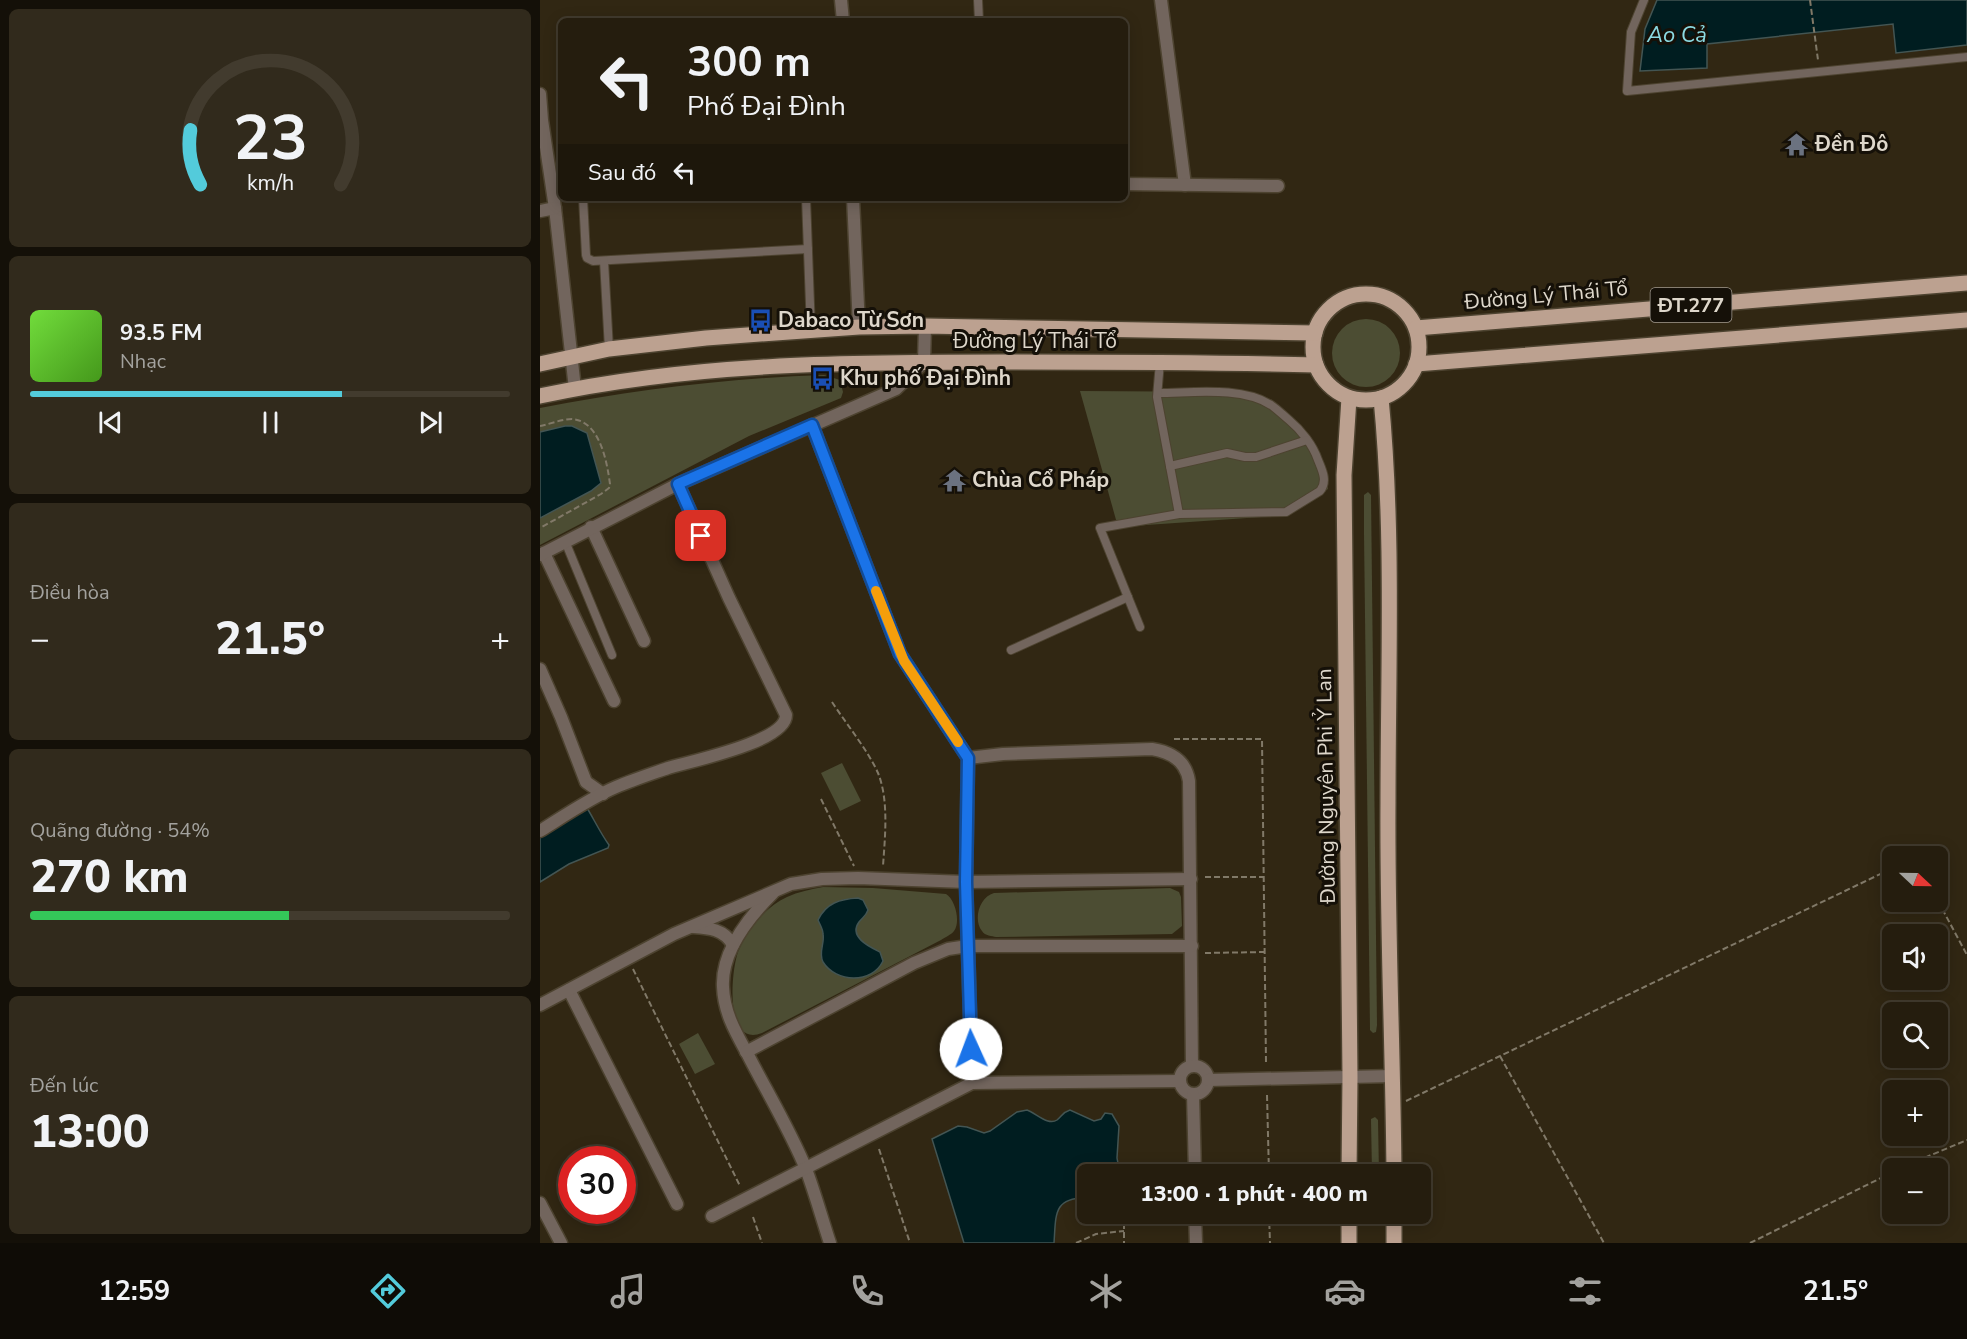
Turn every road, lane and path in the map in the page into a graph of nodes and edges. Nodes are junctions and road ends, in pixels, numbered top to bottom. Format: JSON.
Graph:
{"nodes":[{"id":1,"x":842,"y":0,"type":"edge"},
{"id":2,"x":978,"y":0,"type":"edge"},
{"id":3,"x":1161,"y":0,"type":"edge"},
{"id":4,"x":1644,"y":0,"type":"edge"},
{"id":5,"x":1810,"y":0,"type":"edge"},
{"id":6,"x":843,"y":18,"type":"edge"},
{"id":7,"x":979,"y":18,"type":"edge"},
{"id":8,"x":1967,"y":57,"type":"edge"},
{"id":9,"x":1818,"y":60,"type":"dead end"},
{"id":10,"x":540,"y":94,"type":"edge"},
{"id":11,"x":1128,"y":184,"type":"edge"},
{"id":12,"x":1185,"y":184,"type":"junction"},
{"id":13,"x":1278,"y":186,"type":"dead end"},
{"id":14,"x":583,"y":201,"type":"edge"},
{"id":15,"x":806,"y":201,"type":"edge"},
{"id":16,"x":852,"y":201,"type":"edge"},
{"id":17,"x":555,"y":208,"type":"junction"},
{"id":18,"x":540,"y":211,"type":"edge"},
{"id":19,"x":808,"y":249,"type":"junction"},
{"id":20,"x":604,"y":261,"type":"junction"},
{"id":21,"x":1967,"y":283,"type":"edge"},
{"id":22,"x":1967,"y":320,"type":"edge"},
{"id":23,"x":925,"y":326,"type":"junction"},
{"id":24,"x":859,"y":327,"type":"junction"},
{"id":25,"x":1416,"y":328,"type":"junction"},
{"id":26,"x":811,"y":331,"type":"junction"},
{"id":27,"x":1315,"y":333,"type":"junction"},
{"id":28,"x":609,"y":349,"type":"junction"},
{"id":29,"x":570,"y":357,"type":"junction"},
{"id":30,"x":924,"y":362,"type":"junction"},
{"id":31,"x":1160,"y":362,"type":"junction"},
{"id":32,"x":540,"y":364,"type":"edge"},
{"id":33,"x":1416,"y":364,"type":"junction"},
{"id":34,"x":1316,"y":365,"type":"junction"},
{"id":35,"x":575,"y":389,"type":"junction"},
{"id":36,"x":1158,"y":393,"type":"junction"},
{"id":37,"x":540,"y":396,"type":"edge"},
{"id":38,"x":1349,"y":398,"type":"junction"},
{"id":39,"x":1381,"y":398,"type":"junction"},
{"id":40,"x":812,"y":425,"type":"junction"},
{"id":41,"x":540,"y":426,"type":"edge"},
{"id":42,"x":1307,"y":440,"type":"junction"},
{"id":43,"x":1170,"y":466,"type":"junction"},
{"id":44,"x":678,"y":484,"type":"junction"},
{"id":45,"x":1179,"y":514,"type":"junction"},
{"id":46,"x":591,"y":527,"type":"junction"},
{"id":47,"x":540,"y":528,"type":"edge"},
{"id":48,"x":565,"y":541,"type":"junction"},
{"id":49,"x":542,"y":554,"type":"edge"},
{"id":50,"x":1128,"y":597,"type":"junction"},
{"id":51,"x":1140,"y":627,"type":"dead end"},
{"id":52,"x":644,"y":641,"type":"dead end"},
{"id":53,"x":1011,"y":650,"type":"dead end"},
{"id":54,"x":612,"y":655,"type":"dead end"},
{"id":55,"x":540,"y":669,"type":"edge"},
{"id":56,"x":614,"y":701,"type":"dead end"},
{"id":57,"x":832,"y":702,"type":"dead end"},
{"id":58,"x":1174,"y":739,"type":"dead end"},
{"id":59,"x":968,"y":758,"type":"junction"},
{"id":60,"x":603,"y":794,"type":"junction"},
{"id":61,"x":821,"y":799,"type":"dead end"},
{"id":62,"x":540,"y":831,"type":"edge"},
{"id":63,"x":856,"y":868,"type":"dead end"},
{"id":64,"x":883,"y":868,"type":"dead end"},
{"id":65,"x":1882,"y":873,"type":"edge"},
{"id":66,"x":1205,"y":877,"type":"dead end"},
{"id":67,"x":1264,"y":877,"type":"junction"},
{"id":68,"x":1191,"y":879,"type":"junction"},
{"id":69,"x":966,"y":882,"type":"junction"},
{"id":70,"x":778,"y":888,"type":"junction"},
{"id":71,"x":1943,"y":912,"type":"edge"},
{"id":72,"x":692,"y":927,"type":"junction"},
{"id":73,"x":733,"y":945,"type":"junction"},
{"id":74,"x":968,"y":946,"type":"junction"},
{"id":75,"x":1192,"y":946,"type":"junction"},
{"id":76,"x":1265,"y":952,"type":"junction"},
{"id":77,"x":1205,"y":953,"type":"dead end"},
{"id":78,"x":1967,"y":955,"type":"edge"},
{"id":79,"x":628,"y":959,"type":"junction"},
{"id":80,"x":569,"y":990,"type":"junction"},
{"id":81,"x":540,"y":1005,"type":"edge"},
{"id":82,"x":746,"y":1052,"type":"junction"},
{"id":83,"x":1500,"y":1056,"type":"junction"},
{"id":84,"x":1266,"y":1062,"type":"dead end"},
{"id":85,"x":1192,"y":1066,"type":"junction"},
{"id":86,"x":1394,"y":1076,"type":"junction"},
{"id":87,"x":1350,"y":1077,"type":"junction"},
{"id":88,"x":1208,"y":1080,"type":"junction"},
{"id":89,"x":1180,"y":1081,"type":"junction"},
{"id":90,"x":972,"y":1083,"type":"junction"},
{"id":91,"x":1193,"y":1094,"type":"junction"},
{"id":92,"x":1267,"y":1095,"type":"dead end"},
{"id":93,"x":1393,"y":1108,"type":"junction"},
{"id":94,"x":1967,"y":1140,"type":"edge"},
{"id":95,"x":879,"y":1149,"type":"dead end"},
{"id":96,"x":1924,"y":1158,"type":"edge"},
{"id":97,"x":1195,"y":1164,"type":"edge"},
{"id":98,"x":1269,"y":1164,"type":"edge"},
{"id":99,"x":1349,"y":1164,"type":"edge"},
{"id":100,"x":1394,"y":1164,"type":"edge"},
{"id":101,"x":806,"y":1169,"type":"junction"},
{"id":102,"x":1882,"y":1177,"type":"edge"},
{"id":103,"x":740,"y":1186,"type":"dead end"},
{"id":104,"x":540,"y":1203,"type":"edge"},
{"id":105,"x":677,"y":1204,"type":"dead end"},
{"id":106,"x":712,"y":1216,"type":"dead end"},
{"id":107,"x":753,"y":1216,"type":"dead end"},
{"id":108,"x":1124,"y":1224,"type":"edge"},
{"id":109,"x":1195,"y":1224,"type":"edge"},
{"id":110,"x":1269,"y":1224,"type":"edge"},
{"id":111,"x":1349,"y":1224,"type":"edge"},
{"id":112,"x":1394,"y":1224,"type":"edge"},
{"id":113,"x":1124,"y":1231,"type":"junction"},
{"id":114,"x":561,"y":1243,"type":"edge"},
{"id":115,"x":762,"y":1243,"type":"edge"},
{"id":116,"x":830,"y":1243,"type":"edge"},
{"id":117,"x":910,"y":1243,"type":"edge"},
{"id":118,"x":1076,"y":1243,"type":"edge"},
{"id":119,"x":1124,"y":1243,"type":"edge"},
{"id":120,"x":1196,"y":1243,"type":"edge"},
{"id":121,"x":1270,"y":1243,"type":"edge"},
{"id":122,"x":1349,"y":1243,"type":"edge"},
{"id":123,"x":1394,"y":1243,"type":"edge"},
{"id":124,"x":1604,"y":1243,"type":"edge"},
{"id":125,"x":1750,"y":1243,"type":"edge"}],
"edges":[{"from":1,"to":6,"type":"street"},
{"from":2,"to":7,"type":"lane"},
{"from":3,"to":12,"type":"street"},
{"from":4,"to":8,"type":"lane"},
{"from":5,"to":9,"type":"path"},
{"from":10,"to":17,"type":"street"},
{"from":11,"to":12,"type":"street"},
{"from":12,"to":13,"type":"street"},
{"from":14,"to":20,"type":"lane"},
{"from":15,"to":19,"type":"lane"},
{"from":16,"to":24,"type":"street"},
{"from":17,"to":18,"type":"street"},
{"from":17,"to":29,"type":"street"},
{"from":19,"to":20,"type":"lane"},
{"from":19,"to":26,"type":"lane"},
{"from":20,"to":28,"type":"lane"},
{"from":21,"to":25,"type":"main road","name":"Đường Lý Thái Tổ","number":"ĐT.277"},
{"from":22,"to":33,"type":"main road","number":"ĐT.277"},
{"from":23,"to":24,"type":"main road","name":"Đường Lý Thái Tổ"},
{"from":23,"to":27,"type":"main road","name":"Đường Lý Thái Tổ"},
{"from":23,"to":30,"type":"street"},
{"from":24,"to":26,"type":"main road","name":"Đường Lý Thái Tổ"},
{"from":25,"to":27,"type":"main road"},
{"from":25,"to":33,"type":"main road"},
{"from":26,"to":28,"type":"main road","name":"Đường Lý Thái Tổ"},
{"from":27,"to":34,"type":"main road"},
{"from":28,"to":29,"type":"main road","name":"Đường Lý Thái Tổ"},
{"from":29,"to":32,"type":"main road","name":"Đường Lý Thái Tổ"},
{"from":29,"to":35,"type":"street"},
{"from":30,"to":31,"type":"main road","name":"Đường Lý Thái Tổ"},
{"from":30,"to":35,"type":"main road","name":"Đường Lý Thái Tổ"},
{"from":30,"to":40,"type":"street"},
{"from":31,"to":34,"type":"main road","name":"Đường Lý Thái Tổ"},
{"from":31,"to":36,"type":"lane"},
{"from":33,"to":39,"type":"main road"},
{"from":34,"to":38,"type":"main road"},
{"from":35,"to":37,"type":"main road","name":"Đường Lý Thái Tổ"},
{"from":36,"to":42,"type":"lane"},
{"from":36,"to":43,"type":"lane"},
{"from":38,"to":39,"type":"main road"},
{"from":38,"to":87,"type":"main road","name":"Đường Nguyên Phi Ỷ Lan"},
{"from":39,"to":86,"type":"main road"},
{"from":40,"to":44,"type":"street"},
{"from":40,"to":59,"type":"street"},
{"from":41,"to":47,"type":"path"},
{"from":42,"to":43,"type":"lane"},
{"from":42,"to":45,"type":"lane"},
{"from":43,"to":45,"type":"lane"},
{"from":44,"to":46,"type":"street"},
{"from":44,"to":60,"type":"street"},
{"from":45,"to":50,"type":"lane"},
{"from":46,"to":48,"type":"street"},
{"from":46,"to":52,"type":"street"},
{"from":48,"to":49,"type":"street"},
{"from":48,"to":54,"type":"lane"},
{"from":49,"to":56,"type":"street"},
{"from":50,"to":51,"type":"lane"},
{"from":50,"to":53,"type":"lane"},
{"from":55,"to":60,"type":"street"},
{"from":57,"to":64,"type":"path"},
{"from":58,"to":67,"type":"path"},
{"from":59,"to":68,"type":"street"},
{"from":59,"to":69,"type":"street"},
{"from":60,"to":62,"type":"street"},
{"from":61,"to":63,"type":"path"},
{"from":65,"to":83,"type":"path"},
{"from":66,"to":67,"type":"path"},
{"from":67,"to":76,"type":"path"},
{"from":68,"to":69,"type":"street"},
{"from":68,"to":75,"type":"street"},
{"from":69,"to":70,"type":"street"},
{"from":69,"to":74,"type":"street"},
{"from":70,"to":72,"type":"street"},
{"from":70,"to":73,"type":"street"},
{"from":71,"to":78,"type":"path"},
{"from":72,"to":73,"type":"street"},
{"from":72,"to":79,"type":"street"},
{"from":73,"to":82,"type":"street"},
{"from":74,"to":75,"type":"street"},
{"from":74,"to":82,"type":"street"},
{"from":74,"to":90,"type":"street"},
{"from":75,"to":85,"type":"street"},
{"from":76,"to":77,"type":"path"},
{"from":76,"to":84,"type":"path"},
{"from":79,"to":80,"type":"street"},
{"from":79,"to":103,"type":"path"},
{"from":80,"to":81,"type":"street"},
{"from":80,"to":105,"type":"street"},
{"from":82,"to":101,"type":"street"},
{"from":83,"to":93,"type":"path"},
{"from":83,"to":124,"type":"path"},
{"from":85,"to":88,"type":"street"},
{"from":85,"to":89,"type":"street"},
{"from":86,"to":87,"type":"street"},
{"from":86,"to":93,"type":"main road"},
{"from":87,"to":88,"type":"street"},
{"from":87,"to":99,"type":"main road","name":"Đường Nguyên Phi Ỷ Lan"},
{"from":88,"to":91,"type":"street"},
{"from":89,"to":90,"type":"street"},
{"from":89,"to":91,"type":"street"},
{"from":90,"to":101,"type":"street"},
{"from":91,"to":97,"type":"street"},
{"from":92,"to":98,"type":"path"},
{"from":93,"to":100,"type":"main road"},
{"from":94,"to":96,"type":"path"},
{"from":95,"to":117,"type":"path"},
{"from":101,"to":106,"type":"street"},
{"from":101,"to":116,"type":"street"},
{"from":102,"to":125,"type":"path"},
{"from":104,"to":114,"type":"street"},
{"from":107,"to":115,"type":"path"},
{"from":108,"to":113,"type":"path"},
{"from":109,"to":120,"type":"street"},
{"from":110,"to":121,"type":"path"},
{"from":111,"to":122,"type":"main road"},
{"from":112,"to":123,"type":"main road"},
{"from":113,"to":118,"type":"path"},
{"from":113,"to":119,"type":"path"}]}
